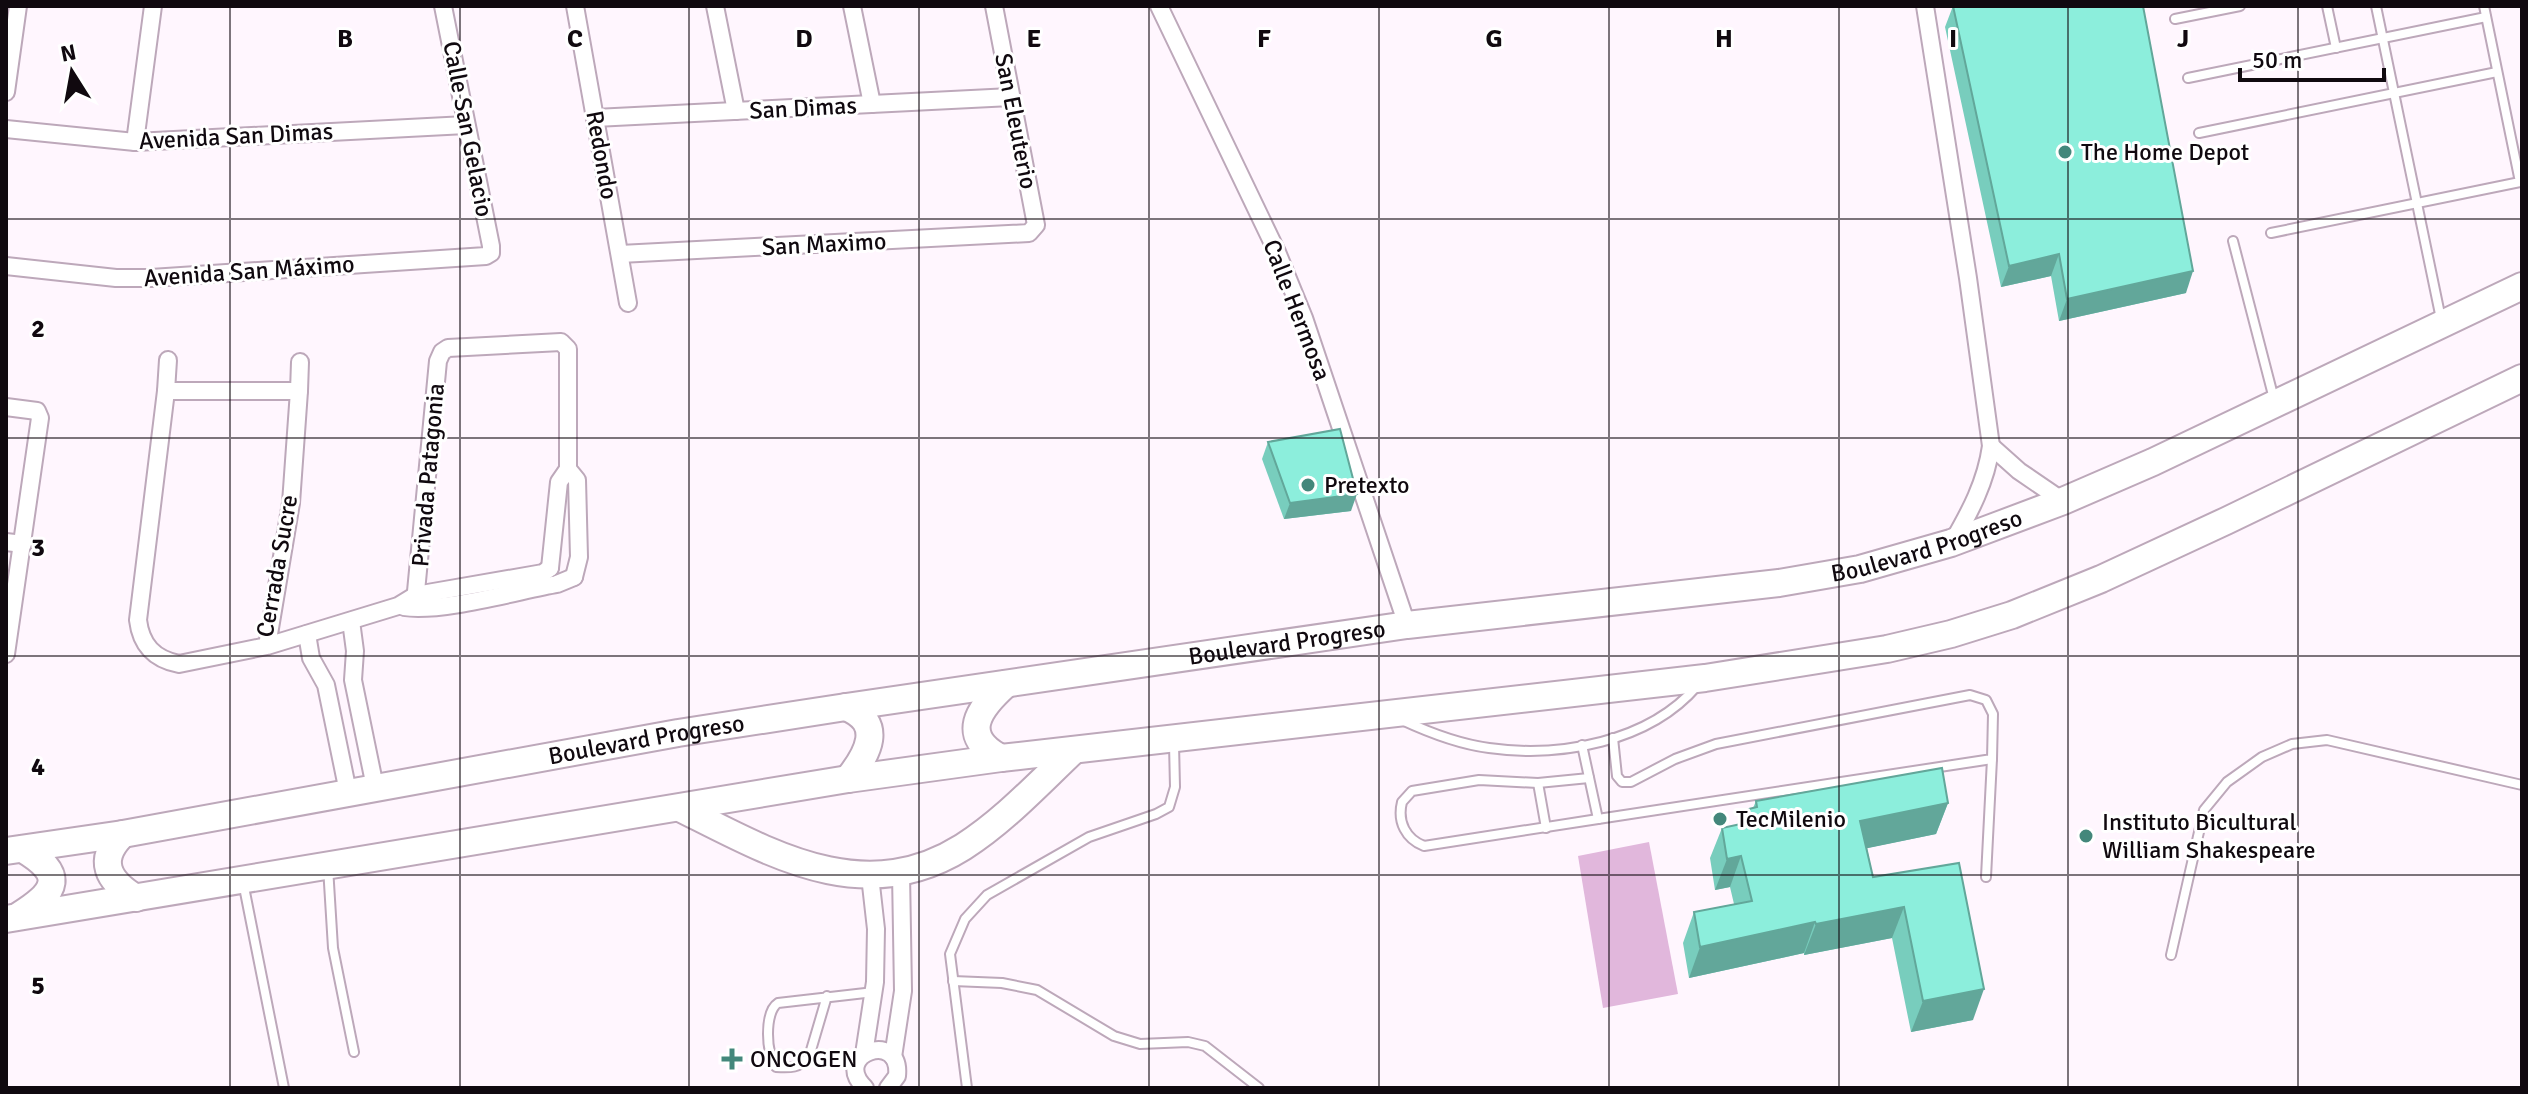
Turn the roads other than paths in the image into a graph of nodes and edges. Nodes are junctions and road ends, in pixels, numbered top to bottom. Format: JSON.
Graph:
{"nodes":[{"id":1,"x":18,"y":6,"type":"edge"},
{"id":2,"x":153,"y":6,"type":"edge"},
{"id":3,"x":443,"y":6,"type":"edge"},
{"id":4,"x":575,"y":6,"type":"edge"},
{"id":5,"x":715,"y":6,"type":"edge"},
{"id":6,"x":852,"y":6,"type":"edge"},
{"id":7,"x":994,"y":6,"type":"edge"},
{"id":8,"x":1159,"y":6,"type":"edge"},
{"id":9,"x":1925,"y":6,"type":"edge"},
{"id":10,"x":2240,"y":6,"type":"edge"},
{"id":11,"x":2327,"y":6,"type":"edge"},
{"id":12,"x":2376,"y":6,"type":"edge"},
{"id":13,"x":2484,"y":6,"type":"edge"},
{"id":14,"x":2486,"y":17,"type":"junction"},
{"id":15,"x":2175,"y":19,"type":"dead end"},
{"id":16,"x":2383,"y":38,"type":"junction"},
{"id":17,"x":2336,"y":48,"type":"junction"},
{"id":18,"x":2497,"y":72,"type":"junction"},
{"id":19,"x":2188,"y":78,"type":"dead end"},
{"id":20,"x":6,"y":92,"type":"edge"},
{"id":21,"x":2394,"y":93,"type":"junction"},
{"id":22,"x":1011,"y":97,"type":"junction"},
{"id":23,"x":872,"y":104,"type":"junction"},
{"id":24,"x":736,"y":111,"type":"junction"},
{"id":25,"x":595,"y":118,"type":"junction"},
{"id":26,"x":466,"y":125,"type":"junction"},
{"id":27,"x":6,"y":129,"type":"edge"},
{"id":28,"x":2199,"y":133,"type":"dead end"},
{"id":29,"x":135,"y":142,"type":"junction"},
{"id":30,"x":2417,"y":203,"type":"junction"},
{"id":31,"x":1029,"y":233,"type":"joint"},
{"id":32,"x":2271,"y":233,"type":"dead end"},
{"id":33,"x":2233,"y":241,"type":"dead end"},
{"id":34,"x":491,"y":253,"type":"joint"},
{"id":35,"x":620,"y":254,"type":"junction"},
{"id":36,"x":6,"y":266,"type":"edge"},
{"id":37,"x":2522,"y":286,"type":"edge"},
{"id":38,"x":628,"y":303,"type":"dead end"},
{"id":39,"x":2442,"y":323,"type":"junction"},
{"id":40,"x":168,"y":360,"type":"dead end"},
{"id":41,"x":300,"y":362,"type":"dead end"},
{"id":42,"x":2522,"y":378,"type":"edge"},
{"id":43,"x":166,"y":391,"type":"junction"},
{"id":44,"x":299,"y":391,"type":"junction"},
{"id":45,"x":2275,"y":403,"type":"junction"},
{"id":46,"x":6,"y":407,"type":"edge"},
{"id":47,"x":1991,"y":446,"type":"junction"},
{"id":48,"x":568,"y":469,"type":"junction"},
{"id":49,"x":2063,"y":501,"type":"junction"},
{"id":50,"x":14,"y":543,"type":"edge"},
{"id":51,"x":1951,"y":543,"type":"junction"},
{"id":52,"x":550,"y":568,"type":"junction"},
{"id":53,"x":574,"y":577,"type":"junction"},
{"id":54,"x":410,"y":603,"type":"junction"},
{"id":55,"x":351,"y":621,"type":"junction"},
{"id":56,"x":1407,"y":625,"type":"junction"},
{"id":57,"x":307,"y":634,"type":"junction"},
{"id":58,"x":267,"y":646,"type":"junction"},
{"id":59,"x":6,"y":653,"type":"edge"},
{"id":60,"x":1705,"y":678,"type":"junction"},
{"id":61,"x":353,"y":680,"type":"junction"},
{"id":62,"x":1006,"y":684,"type":"junction"},
{"id":63,"x":326,"y":685,"type":"junction"},
{"id":64,"x":846,"y":707,"type":"junction"},
{"id":65,"x":1390,"y":715,"type":"junction"},
{"id":66,"x":1613,"y":738,"type":"junction"},
{"id":67,"x":1174,"y":739,"type":"junction"},
{"id":68,"x":1582,"y":745,"type":"junction"},
{"id":69,"x":1074,"y":750,"type":"junction"},
{"id":70,"x":1001,"y":758,"type":"junction"},
{"id":71,"x":1992,"y":759,"type":"junction"},
{"id":72,"x":1589,"y":778,"type":"junction"},
{"id":73,"x":848,"y":779,"type":"junction"},
{"id":74,"x":1538,"y":783,"type":"junction"},
{"id":75,"x":2522,"y":785,"type":"edge"},
{"id":76,"x":375,"y":787,"type":"junction"},
{"id":77,"x":348,"y":792,"type":"junction"},
{"id":78,"x":680,"y":808,"type":"junction"},
{"id":79,"x":1598,"y":819,"type":"junction"},
{"id":80,"x":1546,"y":828,"type":"junction"},
{"id":81,"x":123,"y":834,"type":"junction"},
{"id":82,"x":15,"y":850,"type":"edge"},
{"id":83,"x":328,"y":867,"type":"junction"},
{"id":84,"x":901,"y":873,"type":"junction"},
{"id":85,"x":870,"y":876,"type":"junction"},
{"id":86,"x":1986,"y":877,"type":"dead end"},
{"id":87,"x":243,"y":881,"type":"junction"},
{"id":88,"x":136,"y":898,"type":"junction"},
{"id":89,"x":12,"y":918,"type":"edge"},
{"id":90,"x":2171,"y":955,"type":"dead end"},
{"id":91,"x":953,"y":981,"type":"junction"},
{"id":92,"x":874,"y":992,"type":"junction"},
{"id":93,"x":827,"y":996,"type":"junction"},
{"id":94,"x":354,"y":1052,"type":"dead end"},
{"id":95,"x":864,"y":1054,"type":"junction"},
{"id":96,"x":893,"y":1057,"type":"junction"},
{"id":97,"x":859,"y":1085,"type":"edge"},
{"id":98,"x":284,"y":1088,"type":"edge"},
{"id":99,"x":888,"y":1088,"type":"edge"},
{"id":100,"x":967,"y":1088,"type":"edge"},
{"id":101,"x":1259,"y":1088,"type":"edge"}],
"edges":[{"from":1,"to":20,"type":"street"},
{"from":2,"to":29,"type":"street"},
{"from":3,"to":26,"type":"street","name":"Calle San Gelacio"},
{"from":4,"to":25,"type":"street","name":"Redondo"},
{"from":5,"to":24,"type":"street"},
{"from":6,"to":23,"type":"street"},
{"from":7,"to":22,"type":"street","name":"San Eleuterio"},
{"from":8,"to":56,"type":"street","name":"Calle Hermosa"},
{"from":9,"to":47,"type":"street"},
{"from":10,"to":15,"type":"lane"},
{"from":11,"to":17,"type":"lane"},
{"from":12,"to":16,"type":"lane"},
{"from":13,"to":14,"type":"lane"},
{"from":14,"to":16,"type":"lane"},
{"from":14,"to":18,"type":"lane"},
{"from":16,"to":17,"type":"lane"},
{"from":16,"to":21,"type":"lane"},
{"from":17,"to":19,"type":"lane"},
{"from":18,"to":21,"type":"lane"},
{"from":18,"to":30,"type":"lane"},
{"from":21,"to":28,"type":"lane"},
{"from":21,"to":30,"type":"lane"},
{"from":22,"to":23,"type":"street","name":"San Dimas"},
{"from":22,"to":31,"type":"street","name":"San Eleuterio"},
{"from":23,"to":24,"type":"street","name":"San Dimas"},
{"from":24,"to":25,"type":"street","name":"San Dimas"},
{"from":25,"to":35,"type":"street","name":"Redondo"},
{"from":26,"to":29,"type":"street","name":"Avenida San Dimas"},
{"from":26,"to":34,"type":"street","name":"Calle San Gelacio"},
{"from":27,"to":29,"type":"street","name":"Avenida San Dimas"},
{"from":30,"to":32,"type":"lane"},
{"from":30,"to":39,"type":"lane"},
{"from":31,"to":35,"type":"street","name":"San Maximo"},
{"from":33,"to":45,"type":"lane"},
{"from":34,"to":36,"type":"street","name":"Avenida San Máximo"},
{"from":35,"to":38,"type":"street","name":"Redondo"},
{"from":37,"to":39,"type":"main road","name":"Boulevard Progreso"},
{"from":39,"to":45,"type":"main road","name":"Boulevard Progreso"},
{"from":40,"to":43,"type":"street","name":"Cerrada Sucre"},
{"from":41,"to":44,"type":"street","name":"Cerrada Sucre"},
{"from":42,"to":60,"type":"main road"},
{"from":43,"to":44,"type":"street"},
{"from":43,"to":58,"type":"street","name":"Cerrada Sucre"},
{"from":44,"to":58,"type":"street","name":"Cerrada Sucre"},
{"from":45,"to":49,"type":"main road","name":"Boulevard Progreso"},
{"from":46,"to":50,"type":"street"},
{"from":47,"to":49,"type":"street"},
{"from":47,"to":51,"type":"street"},
{"from":48,"to":52,"type":"street","name":"Privada Patagonia"},
{"from":48,"to":53,"type":"street","name":"Privada Patagonia"},
{"from":48,"to":54,"type":"street","name":"Privada Patagonia"},
{"from":49,"to":51,"type":"main road","name":"Boulevard Progreso"},
{"from":50,"to":59,"type":"street"},
{"from":51,"to":56,"type":"main road","name":"Boulevard Progreso"},
{"from":52,"to":53,"type":"street"},
{"from":52,"to":54,"type":"street"},
{"from":53,"to":54,"type":"street"},
{"from":54,"to":55,"type":"street"},
{"from":55,"to":57,"type":"street"},
{"from":55,"to":61,"type":"street"},
{"from":56,"to":62,"type":"main road","name":"Boulevard Progreso"},
{"from":57,"to":58,"type":"street"},
{"from":57,"to":63,"type":"street"},
{"from":60,"to":65,"type":"main road"},
{"from":60,"to":66,"type":"lane"},
{"from":61,"to":63,"type":"street"},
{"from":61,"to":76,"type":"street"},
{"from":62,"to":64,"type":"main road","name":"Boulevard Progreso"},
{"from":62,"to":70,"type":"main road"},
{"from":63,"to":77,"type":"street"},
{"from":64,"to":73,"type":"main road"},
{"from":64,"to":76,"type":"main road","name":"Boulevard Progreso"},
{"from":65,"to":67,"type":"main road"},
{"from":65,"to":68,"type":"lane"},
{"from":66,"to":68,"type":"lane"},
{"from":66,"to":71,"type":"lane"},
{"from":67,"to":69,"type":"main road"},
{"from":67,"to":91,"type":"lane"},
{"from":68,"to":72,"type":"lane"},
{"from":69,"to":70,"type":"main road"},
{"from":69,"to":84,"type":"main road"},
{"from":70,"to":73,"type":"main road"},
{"from":71,"to":79,"type":"lane"},
{"from":71,"to":86,"type":"lane"},
{"from":72,"to":74,"type":"lane"},
{"from":72,"to":79,"type":"lane"},
{"from":73,"to":78,"type":"main road"},
{"from":74,"to":80,"type":"lane"},
{"from":74,"to":80,"type":"lane"},
{"from":75,"to":90,"type":"lane"},
{"from":76,"to":77,"type":"main road","name":"Boulevard Progreso"},
{"from":77,"to":81,"type":"main road","name":"Boulevard Progreso"},
{"from":78,"to":83,"type":"main road"},
{"from":78,"to":85,"type":"main road"},
{"from":79,"to":80,"type":"lane"},
{"from":81,"to":82,"type":"main road","name":"Boulevard Progreso"},
{"from":81,"to":88,"type":"main road"},
{"from":82,"to":89,"type":"main road"},
{"from":83,"to":87,"type":"main road"},
{"from":83,"to":94,"type":"lane"},
{"from":84,"to":85,"type":"main road"},
{"from":84,"to":96,"type":"street"},
{"from":85,"to":92,"type":"street"},
{"from":87,"to":88,"type":"main road"},
{"from":87,"to":98,"type":"lane"},
{"from":88,"to":89,"type":"main road"},
{"from":91,"to":100,"type":"lane"},
{"from":91,"to":101,"type":"lane"},
{"from":92,"to":93,"type":"lane"},
{"from":92,"to":95,"type":"street"},
{"from":93,"to":93,"type":"lane"},
{"from":95,"to":96,"type":"street"},
{"from":95,"to":97,"type":"street"},
{"from":96,"to":99,"type":"street"}]}
